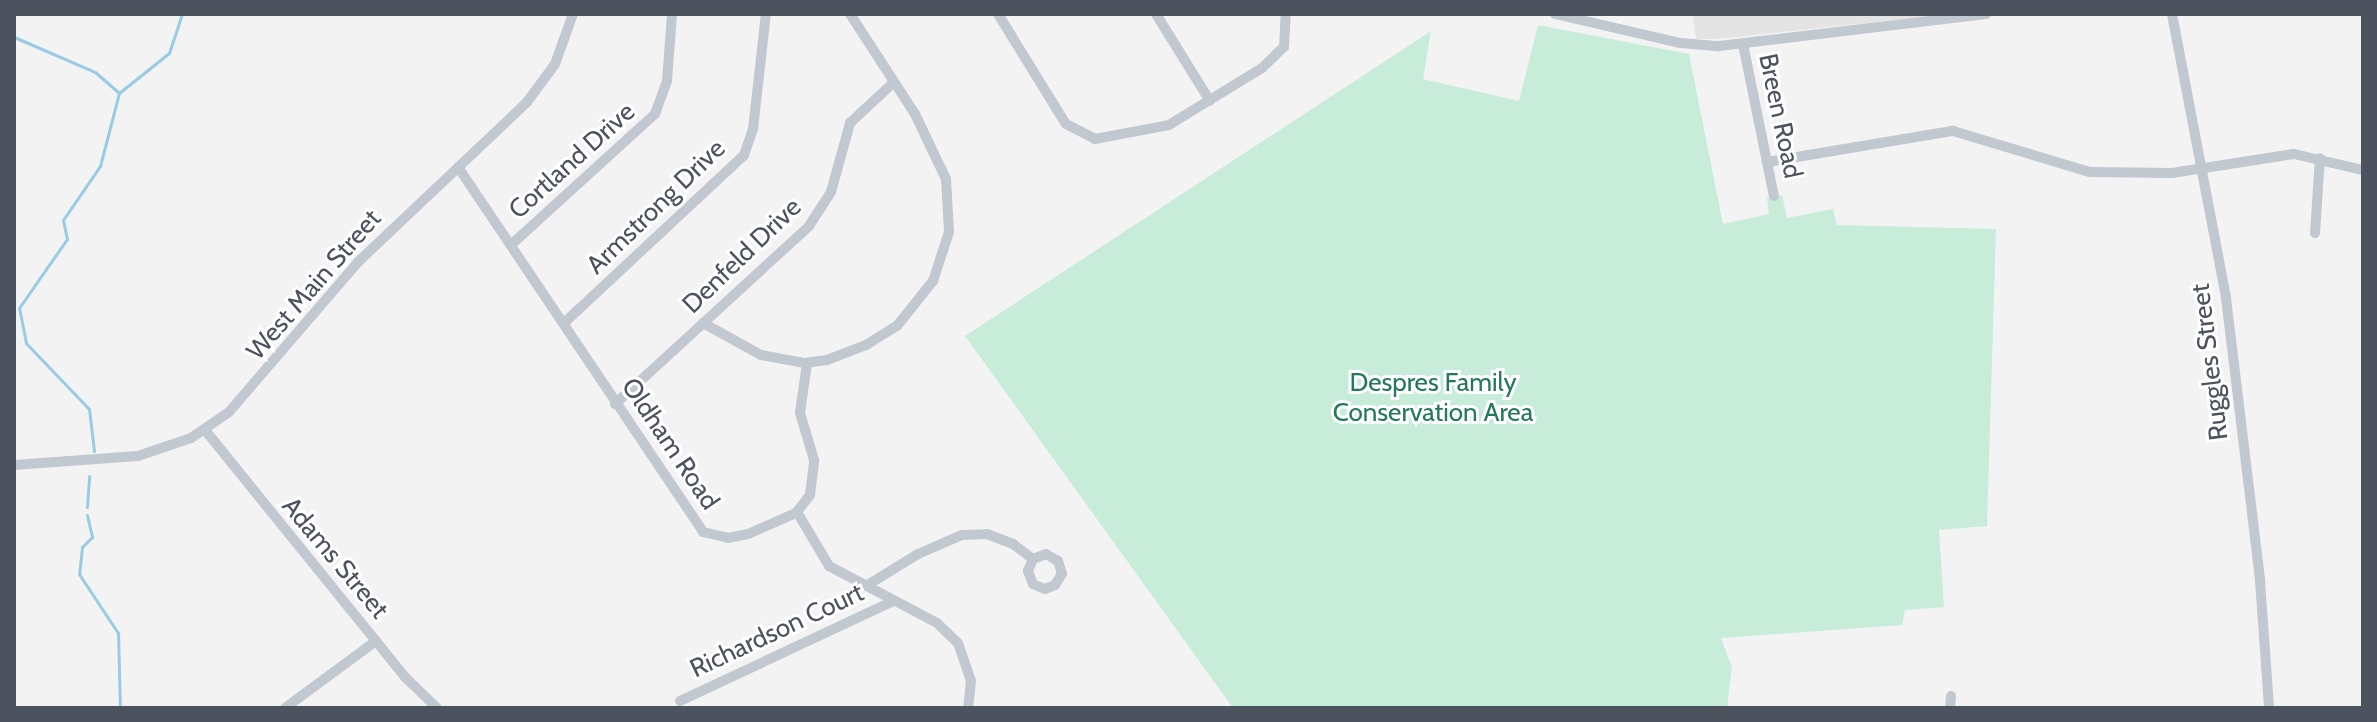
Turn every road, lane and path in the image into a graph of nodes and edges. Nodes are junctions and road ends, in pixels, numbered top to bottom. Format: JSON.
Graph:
{"nodes":[{"id":1,"x":573,"y":14,"type":"edge"},
{"id":2,"x":672,"y":14,"type":"edge"},
{"id":3,"x":766,"y":14,"type":"edge"},
{"id":4,"x":850,"y":14,"type":"edge"},
{"id":5,"x":998,"y":14,"type":"edge"},
{"id":6,"x":1156,"y":14,"type":"edge"},
{"id":7,"x":1286,"y":14,"type":"edge"},
{"id":8,"x":1555,"y":14,"type":"edge"},
{"id":9,"x":1986,"y":14,"type":"edge"},
{"id":10,"x":2172,"y":14,"type":"edge"},
{"id":11,"x":1743,"y":44,"type":"junction"},
{"id":12,"x":894,"y":82,"type":"junction"},
{"id":13,"x":1210,"y":101,"type":"junction"},
{"id":14,"x":2320,"y":158,"type":"junction"},
{"id":15,"x":1767,"y":162,"type":"junction"},
{"id":16,"x":458,"y":167,"type":"junction"},
{"id":17,"x":2363,"y":170,"type":"edge"},
{"id":18,"x":2200,"y":171,"type":"junction"},
{"id":19,"x":1774,"y":196,"type":"dead end"},
{"id":20,"x":2315,"y":233,"type":"dead end"},
{"id":21,"x":512,"y":244,"type":"junction"},
{"id":22,"x":564,"y":323,"type":"junction"},
{"id":23,"x":703,"y":323,"type":"junction"},
{"id":24,"x":807,"y":363,"type":"junction"},
{"id":25,"x":615,"y":404,"type":"junction"},
{"id":26,"x":205,"y":430,"type":"junction"},
{"id":27,"x":14,"y":465,"type":"edge"},
{"id":28,"x":797,"y":512,"type":"junction"},
{"id":29,"x":1033,"y":559,"type":"dead end"},
{"id":30,"x":866,"y":586,"type":"junction"},
{"id":31,"x":893,"y":601,"type":"junction"},
{"id":32,"x":376,"y":641,"type":"junction"},
{"id":33,"x":680,"y":701,"type":"dead end"},
{"id":34,"x":285,"y":708,"type":"edge"},
{"id":35,"x":437,"y":708,"type":"edge"},
{"id":36,"x":968,"y":708,"type":"edge"},
{"id":37,"x":2269,"y":708,"type":"edge"}],
"edges":[{"from":1,"to":16,"type":"street","name":"West Main Street"},
{"from":2,"to":21,"type":"street","name":"Cortland Drive"},
{"from":3,"to":22,"type":"street","name":"Armstrong Drive"},
{"from":4,"to":12,"type":"street"},
{"from":5,"to":13,"type":"street"},
{"from":6,"to":13,"type":"street"},
{"from":7,"to":13,"type":"street"},
{"from":8,"to":11,"type":"street"},
{"from":9,"to":11,"type":"street"},
{"from":10,"to":18,"type":"street","name":"Ruggles Street"},
{"from":11,"to":15,"type":"street","name":"Breen Road"},
{"from":12,"to":23,"type":"street","name":"Denfeld Drive"},
{"from":12,"to":24,"type":"street"},
{"from":14,"to":17,"type":"street"},
{"from":14,"to":18,"type":"street"},
{"from":14,"to":20,"type":"street"},
{"from":15,"to":18,"type":"street"},
{"from":15,"to":19,"type":"street","name":"Breen Road"},
{"from":16,"to":21,"type":"street","name":"Oldham Road"},
{"from":16,"to":26,"type":"street","name":"West Main Street"},
{"from":18,"to":37,"type":"street","name":"Ruggles Street"},
{"from":21,"to":22,"type":"street","name":"Oldham Road"},
{"from":22,"to":25,"type":"street","name":"Oldham Road"},
{"from":23,"to":24,"type":"street"},
{"from":23,"to":25,"type":"street","name":"Denfeld Drive"},
{"from":24,"to":28,"type":"street"},
{"from":25,"to":28,"type":"street","name":"Oldham Road"},
{"from":26,"to":27,"type":"street","name":"West Main Street"},
{"from":26,"to":32,"type":"street","name":"Adams Street"},
{"from":28,"to":30,"type":"street"},
{"from":29,"to":30,"type":"street"},
{"from":30,"to":31,"type":"street"},
{"from":31,"to":33,"type":"street","name":"Richardson Court"},
{"from":31,"to":36,"type":"street"},
{"from":32,"to":34,"type":"street"},
{"from":32,"to":35,"type":"street","name":"Adams Street"}]}
